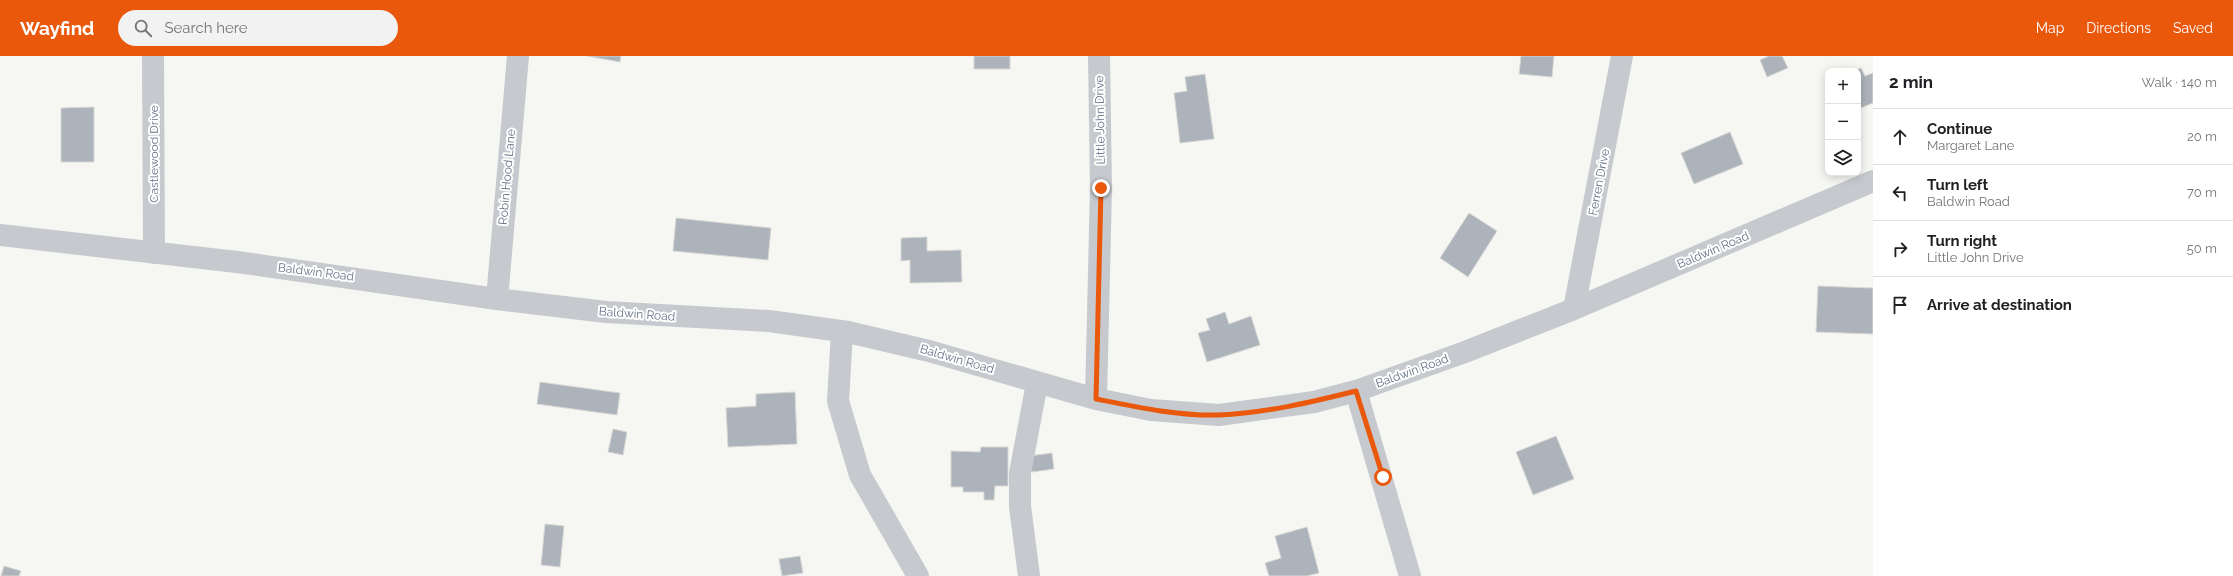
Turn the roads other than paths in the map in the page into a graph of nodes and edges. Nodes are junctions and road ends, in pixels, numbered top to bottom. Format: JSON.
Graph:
{"nodes":[{"id":1,"x":153,"y":56,"type":"edge"},
{"id":2,"x":518,"y":56,"type":"edge"},
{"id":3,"x":1099,"y":56,"type":"edge"},
{"id":4,"x":1622,"y":56,"type":"edge"},
{"id":5,"x":1873,"y":181,"type":"edge"},
{"id":6,"x":0,"y":235,"type":"edge"},
{"id":7,"x":154,"y":253,"type":"junction"},
{"id":8,"x":497,"y":299,"type":"junction"},
{"id":9,"x":1574,"y":309,"type":"junction"},
{"id":10,"x":842,"y":332,"type":"junction"},
{"id":11,"x":1037,"y":383,"type":"junction"},
{"id":12,"x":1356,"y":391,"type":"junction"},
{"id":13,"x":1096,"y":399,"type":"junction"},
{"id":14,"x":918,"y":576,"type":"edge"},
{"id":15,"x":1028,"y":576,"type":"edge"},
{"id":16,"x":1410,"y":576,"type":"edge"}],
"edges":[{"from":1,"to":7,"type":"street","name":"Castlewood Drive"},
{"from":2,"to":8,"type":"street","name":"Robin Hood Lane"},
{"from":3,"to":13,"type":"street","name":"Little John Drive"},
{"from":4,"to":9,"type":"street","name":"Ferren Drive"},
{"from":5,"to":9,"type":"street","name":"Baldwin Road"},
{"from":6,"to":7,"type":"street","name":"Baldwin Road"},
{"from":7,"to":8,"type":"street","name":"Baldwin Road"},
{"from":8,"to":10,"type":"street","name":"Baldwin Road"},
{"from":9,"to":12,"type":"street","name":"Baldwin Road"},
{"from":10,"to":11,"type":"street","name":"Baldwin Road"},
{"from":10,"to":14,"type":"street"},
{"from":11,"to":13,"type":"street","name":"Baldwin Road"},
{"from":11,"to":15,"type":"street"},
{"from":12,"to":13,"type":"street","name":"Baldwin Road"},
{"from":12,"to":16,"type":"street"}]}
